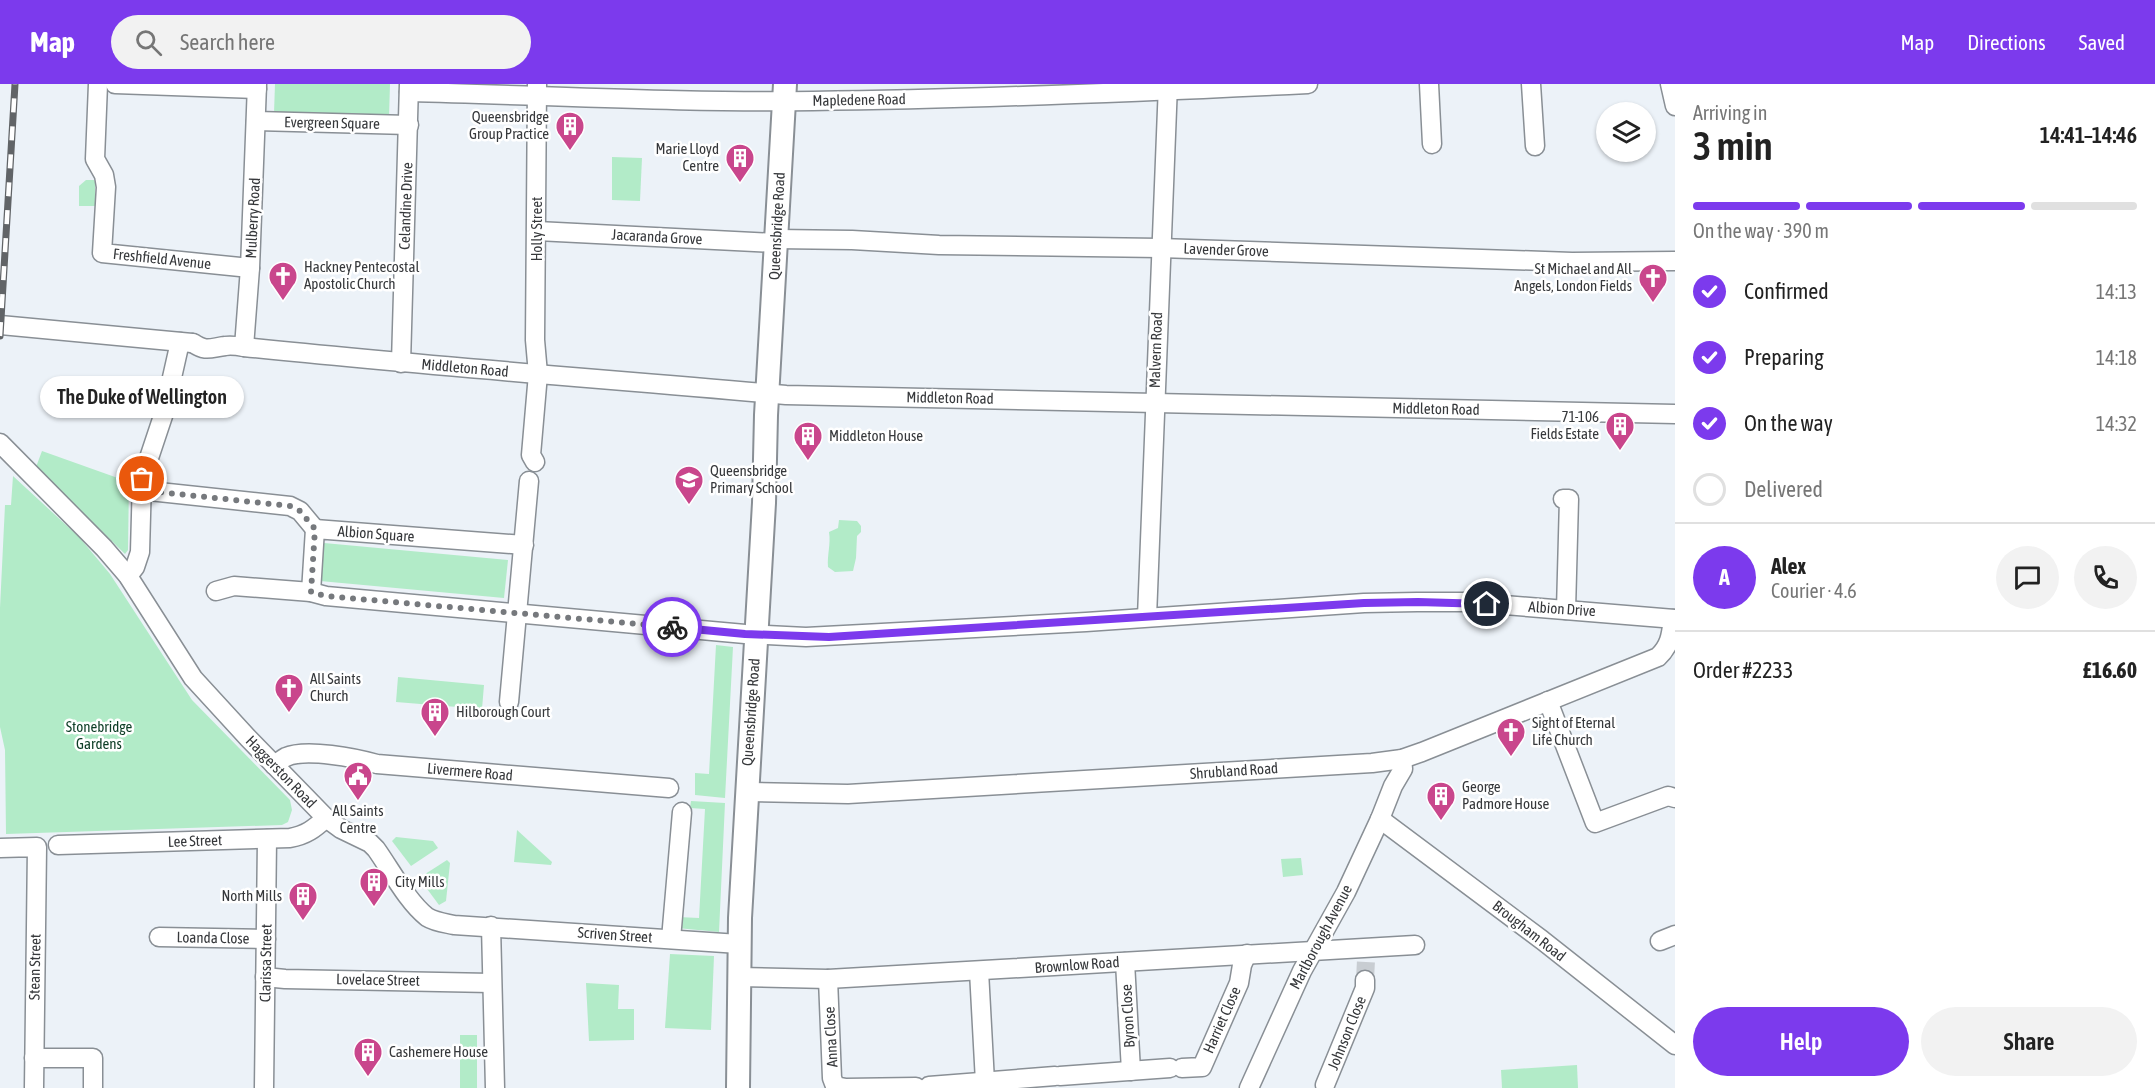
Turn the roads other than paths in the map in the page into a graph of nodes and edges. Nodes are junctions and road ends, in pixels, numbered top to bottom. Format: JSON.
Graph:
{"nodes":[{"id":1,"x":98,"y":84,"type":"edge"},
{"id":2,"x":115,"y":84,"type":"edge"},
{"id":3,"x":1308,"y":84,"type":"edge"},
{"id":4,"x":1429,"y":84,"type":"edge"},
{"id":5,"x":1531,"y":84,"type":"edge"},
{"id":6,"x":1670,"y":84,"type":"edge"},
{"id":7,"x":257,"y":86,"type":"edge"},
{"id":8,"x":1168,"y":87,"type":"edge"},
{"id":9,"x":409,"y":88,"type":"edge"},
{"id":10,"x":537,"y":89,"type":"edge"},
{"id":11,"x":649,"y":92,"type":"edge"},
{"id":12,"x":784,"y":92,"type":"edge"},
{"id":13,"x":1675,"y":106,"type":"edge"},
{"id":14,"x":256,"y":121,"type":"junction"},
{"id":15,"x":409,"y":125,"type":"junction"},
{"id":16,"x":1432,"y":144,"type":"dead end"},
{"id":17,"x":1535,"y":146,"type":"dead end"},
{"id":18,"x":537,"y":231,"type":"junction"},
{"id":19,"x":776,"y":241,"type":"junction"},
{"id":20,"x":1160,"y":248,"type":"junction"},
{"id":21,"x":1675,"y":261,"type":"edge"},
{"id":22,"x":250,"y":268,"type":"junction"},
{"id":23,"x":0,"y":325,"type":"edge"},
{"id":24,"x":187,"y":342,"type":"junction"},
{"id":25,"x":236,"y":346,"type":"junction"},
{"id":26,"x":401,"y":363,"type":"junction"},
{"id":27,"x":538,"y":374,"type":"junction"},
{"id":28,"x":768,"y":393,"type":"junction"},
{"id":29,"x":1154,"y":404,"type":"junction"},
{"id":30,"x":1675,"y":414,"type":"edge"},
{"id":31,"x":0,"y":443,"type":"edge"},
{"id":32,"x":535,"y":462,"type":"dead end"},
{"id":33,"x":529,"y":481,"type":"dead end"},
{"id":34,"x":140,"y":490,"type":"junction"},
{"id":35,"x":1563,"y":499,"type":"dead end"},
{"id":36,"x":315,"y":529,"type":"junction"},
{"id":37,"x":524,"y":545,"type":"junction"},
{"id":38,"x":128,"y":576,"type":"junction"},
{"id":39,"x":216,"y":591,"type":"dead end"},
{"id":40,"x":311,"y":592,"type":"junction"},
{"id":41,"x":1566,"y":610,"type":"junction"},
{"id":42,"x":517,"y":614,"type":"junction"},
{"id":43,"x":1147,"y":617,"type":"junction"},
{"id":44,"x":1674,"y":619,"type":"edge"},
{"id":45,"x":756,"y":634,"type":"junction"},
{"id":46,"x":1548,"y":701,"type":"junction"},
{"id":47,"x":509,"y":702,"type":"dead end"},
{"id":48,"x":1402,"y":759,"type":"junction"},
{"id":49,"x":1383,"y":762,"type":"junction"},
{"id":50,"x":274,"y":765,"type":"junction"},
{"id":51,"x":1393,"y":786,"type":"junction"},
{"id":52,"x":669,"y":788,"type":"dead end"},
{"id":53,"x":746,"y":792,"type":"junction"},
{"id":54,"x":1675,"y":798,"type":"edge"},
{"id":55,"x":682,"y":812,"type":"dead end"},
{"id":56,"x":326,"y":818,"type":"junction"},
{"id":57,"x":1380,"y":819,"type":"junction"},
{"id":58,"x":267,"y":839,"type":"junction"},
{"id":59,"x":58,"y":845,"type":"dead end"},
{"id":60,"x":0,"y":848,"type":"edge"},
{"id":61,"x":490,"y":926,"type":"junction"},
{"id":62,"x":159,"y":937,"type":"dead end"},
{"id":63,"x":266,"y":939,"type":"junction"},
{"id":64,"x":671,"y":939,"type":"junction"},
{"id":65,"x":739,"y":944,"type":"junction"},
{"id":66,"x":1415,"y":945,"type":"dead end"},
{"id":67,"x":1314,"y":951,"type":"junction"},
{"id":68,"x":1247,"y":954,"type":"junction"},
{"id":69,"x":1125,"y":962,"type":"junction"},
{"id":70,"x":979,"y":971,"type":"junction"},
{"id":71,"x":265,"y":977,"type":"junction"},
{"id":72,"x":738,"y":977,"type":"junction"},
{"id":73,"x":828,"y":979,"type":"junction"},
{"id":74,"x":1365,"y":980,"type":"tunnel mouth"},
{"id":75,"x":491,"y":983,"type":"junction"},
{"id":76,"x":1675,"y":1045,"type":"edge"},
{"id":77,"x":34,"y":1058,"type":"junction"},
{"id":78,"x":1131,"y":1071,"type":"junction"},
{"id":79,"x":986,"y":1082,"type":"junction"},
{"id":80,"x":1325,"y":1085,"type":"dead end"},
{"id":81,"x":922,"y":1086,"type":"edge"},
{"id":82,"x":34,"y":1088,"type":"edge"},
{"id":83,"x":93,"y":1088,"type":"edge"},
{"id":84,"x":264,"y":1088,"type":"edge"},
{"id":85,"x":495,"y":1088,"type":"edge"},
{"id":86,"x":738,"y":1088,"type":"edge"},
{"id":87,"x":1249,"y":1088,"type":"edge"}],
"edges":[{"from":1,"to":22,"type":"street","name":"Freshfield Avenue"},
{"from":2,"to":7,"type":"street"},
{"from":3,"to":8,"type":"street","name":"Mapledene Road"},
{"from":4,"to":16,"type":"street"},
{"from":5,"to":17,"type":"street"},
{"from":6,"to":13,"type":"street"},
{"from":7,"to":14,"type":"street","name":"Mulberry Road"},
{"from":8,"to":12,"type":"street","name":"Mapledene Road"},
{"from":8,"to":20,"type":"street","name":"Malvern Road"},
{"from":9,"to":10,"type":"street","name":"Mapledene Road"},
{"from":9,"to":15,"type":"street","name":"Celandine Drive"},
{"from":10,"to":11,"type":"street","name":"Mapledene Road"},
{"from":10,"to":18,"type":"street","name":"Holly Street"},
{"from":11,"to":12,"type":"street","name":"Mapledene Road"},
{"from":12,"to":19,"type":"main road","name":"Queensbridge Road"},
{"from":14,"to":15,"type":"street","name":"Evergreen Square"},
{"from":14,"to":22,"type":"street","name":"Mulberry Road"},
{"from":15,"to":26,"type":"street","name":"Celandine Drive"},
{"from":18,"to":19,"type":"street","name":"Jacaranda Grove"},
{"from":18,"to":27,"type":"street","name":"Holly Street"},
{"from":19,"to":20,"type":"street","name":"Lavender Grove"},
{"from":19,"to":28,"type":"main road","name":"Queensbridge Road"},
{"from":20,"to":21,"type":"street","name":"Lavender Grove"},
{"from":20,"to":29,"type":"street","name":"Malvern Road"},
{"from":22,"to":25,"type":"street","name":"Mulberry Road"},
{"from":23,"to":24,"type":"street","name":"Middleton Road"},
{"from":24,"to":25,"type":"street","name":"Middleton Road"},
{"from":24,"to":34,"type":"street"},
{"from":25,"to":26,"type":"street","name":"Middleton Road"},
{"from":26,"to":27,"type":"street","name":"Middleton Road"},
{"from":27,"to":28,"type":"street","name":"Middleton Road"},
{"from":27,"to":32,"type":"street"},
{"from":28,"to":29,"type":"street","name":"Middleton Road"},
{"from":28,"to":45,"type":"main road","name":"Queensbridge Road"},
{"from":29,"to":30,"type":"street","name":"Middleton Road"},
{"from":29,"to":43,"type":"street","name":"Malvern Road"},
{"from":31,"to":38,"type":"street","name":"Haggerston Road"},
{"from":33,"to":37,"type":"street"},
{"from":34,"to":36,"type":"street"},
{"from":34,"to":38,"type":"street"},
{"from":35,"to":41,"type":"street"},
{"from":36,"to":37,"type":"street","name":"Albion Square"},
{"from":36,"to":40,"type":"street","name":"Albion Square"},
{"from":37,"to":42,"type":"street"},
{"from":38,"to":50,"type":"street","name":"Haggerston Road"},
{"from":39,"to":40,"type":"street"},
{"from":40,"to":42,"type":"street"},
{"from":41,"to":43,"type":"street","name":"Albion Drive"},
{"from":41,"to":44,"type":"street","name":"Albion Drive"},
{"from":42,"to":45,"type":"street","name":"Albion Drive"},
{"from":42,"to":47,"type":"street"},
{"from":43,"to":45,"type":"street","name":"Albion Drive"},
{"from":44,"to":46,"type":"street","name":"Shrubland Road"},
{"from":45,"to":53,"type":"main road","name":"Queensbridge Road"},
{"from":46,"to":48,"type":"street","name":"Shrubland Road"},
{"from":46,"to":54,"type":"street"},
{"from":48,"to":49,"type":"street","name":"Shrubland Road"},
{"from":48,"to":51,"type":"street","name":"Marlborough Avenue"},
{"from":49,"to":51,"type":"street"},
{"from":49,"to":53,"type":"street","name":"Shrubland Road"},
{"from":50,"to":52,"type":"street","name":"Livermere Road"},
{"from":50,"to":56,"type":"street","name":"Haggerston Road"},
{"from":51,"to":57,"type":"street","name":"Marlborough Avenue"},
{"from":53,"to":65,"type":"main road","name":"Queensbridge Road"},
{"from":55,"to":64,"type":"street"},
{"from":56,"to":58,"type":"street","name":"Lee Street"},
{"from":56,"to":61,"type":"street","name":"Haggerston Road"},
{"from":57,"to":67,"type":"street","name":"Marlborough Avenue"},
{"from":57,"to":76,"type":"street","name":"Brougham Road"},
{"from":58,"to":59,"type":"street","name":"Lee Street"},
{"from":58,"to":63,"type":"street","name":"Clarissa Street"},
{"from":60,"to":77,"type":"street","name":"Stean Street"},
{"from":61,"to":64,"type":"street","name":"Scriven Street"},
{"from":61,"to":75,"type":"street"},
{"from":62,"to":63,"type":"street","name":"Loanda Close"},
{"from":63,"to":71,"type":"street","name":"Clarissa Street"},
{"from":64,"to":65,"type":"street","name":"Scriven Street"},
{"from":65,"to":72,"type":"main road","name":"Queensbridge Road"},
{"from":66,"to":67,"type":"street","name":"Brownlow Road"},
{"from":67,"to":68,"type":"street","name":"Brownlow Road"},
{"from":67,"to":87,"type":"street","name":"Marlborough Avenue"},
{"from":68,"to":69,"type":"street","name":"Brownlow Road"},
{"from":68,"to":78,"type":"street","name":"Harriet Close"},
{"from":69,"to":70,"type":"street","name":"Brownlow Road"},
{"from":69,"to":78,"type":"street","name":"Byron Close"},
{"from":70,"to":73,"type":"street","name":"Brownlow Road"},
{"from":70,"to":79,"type":"street"},
{"from":71,"to":75,"type":"street","name":"Lovelace Street"},
{"from":71,"to":84,"type":"street","name":"Clarissa Street"},
{"from":72,"to":73,"type":"street","name":"Brownlow Road"},
{"from":72,"to":86,"type":"main road","name":"Queensbridge Road"},
{"from":73,"to":81,"type":"street","name":"Anna Close"},
{"from":74,"to":80,"type":"street","name":"Johnson Close"},
{"from":75,"to":85,"type":"street"},
{"from":77,"to":82,"type":"street","name":"Stean Street"},
{"from":77,"to":83,"type":"street"},
{"from":78,"to":79,"type":"street","name":"Harriet Close"},
{"from":79,"to":81,"type":"street","name":"Harriet Close"}]}
